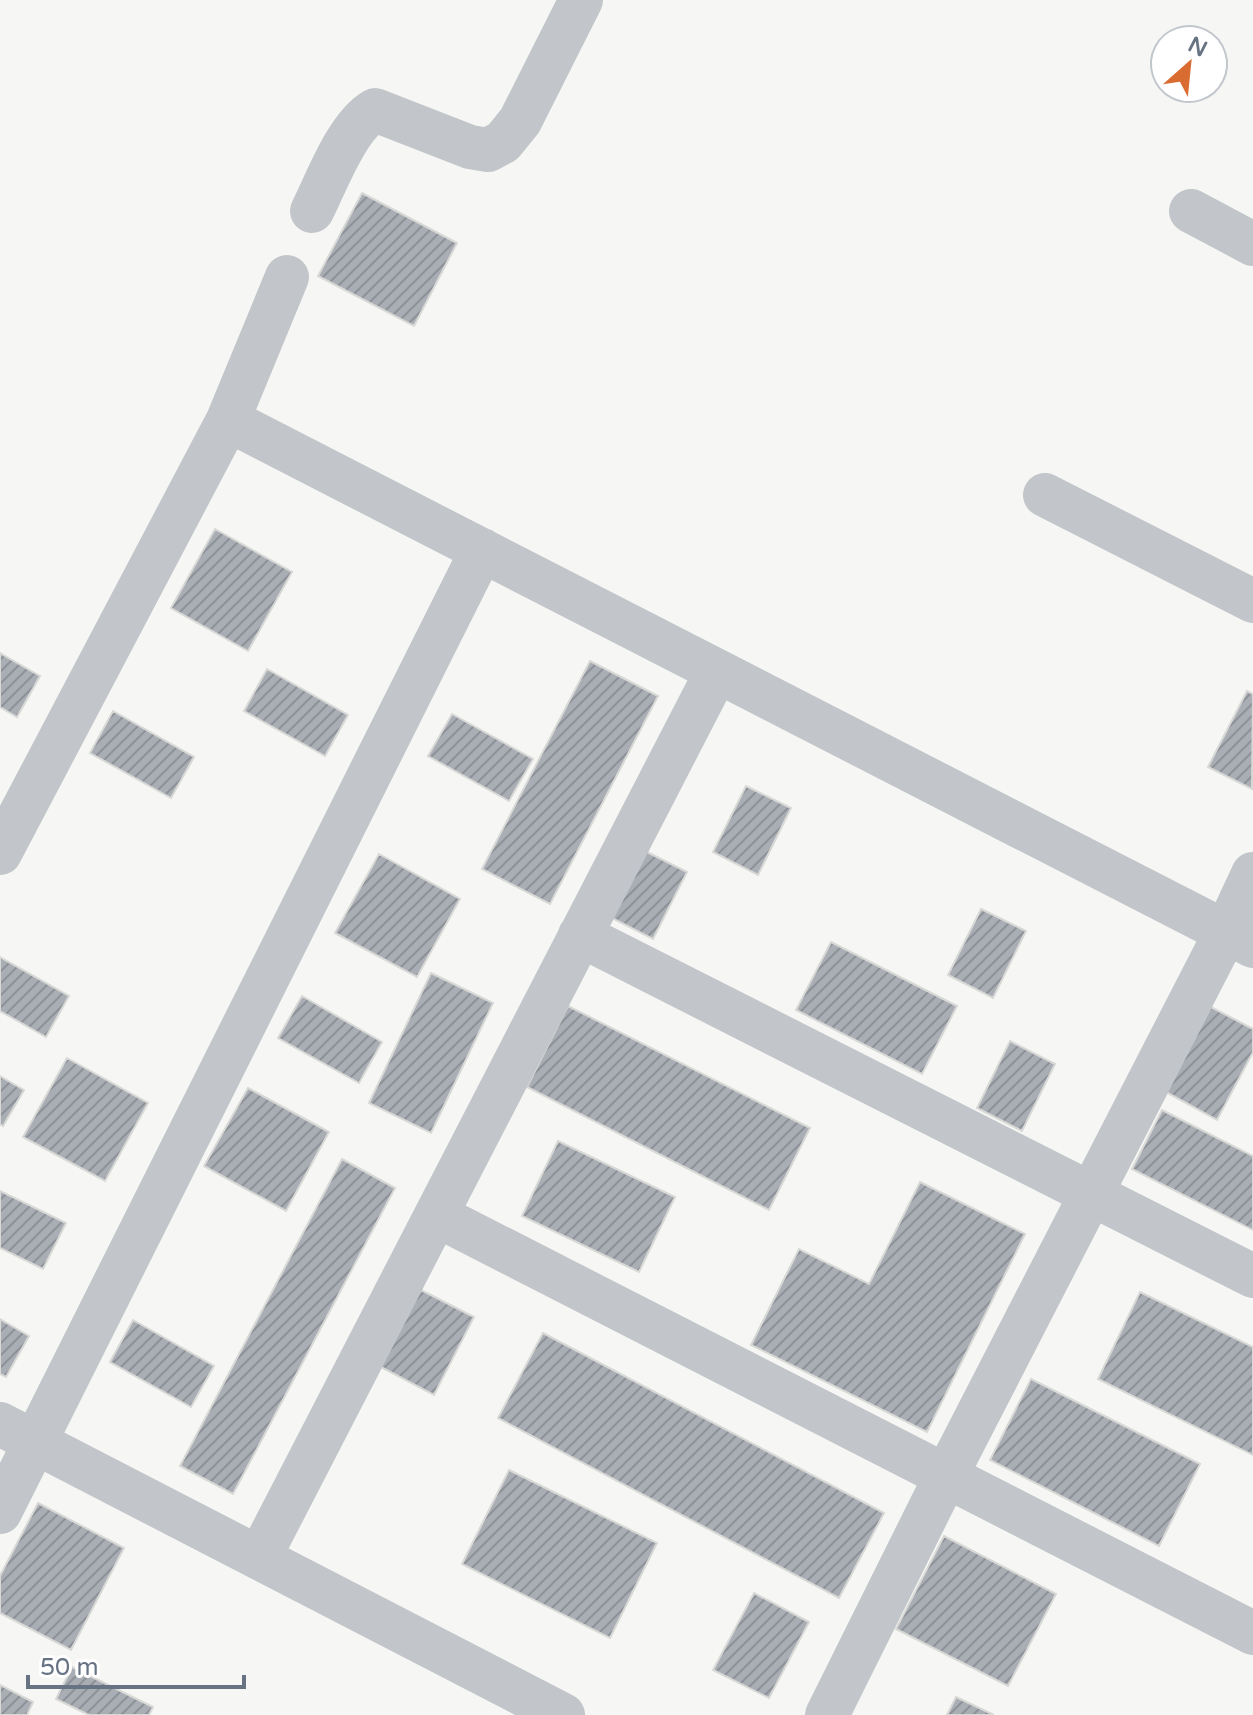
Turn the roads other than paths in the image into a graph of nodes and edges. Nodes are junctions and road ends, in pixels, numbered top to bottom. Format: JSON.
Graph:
{"nodes":[{"id":1,"x":581,"y":0,"type":"edge"},
{"id":2,"x":312,"y":211,"type":"dead end"},
{"id":3,"x":1191,"y":211,"type":"dead end"},
{"id":4,"x":1253,"y":244,"type":"edge"},
{"id":5,"x":287,"y":277,"type":"dead end"},
{"id":6,"x":228,"y":420,"type":"junction"},
{"id":7,"x":1045,"y":495,"type":"dead end"},
{"id":8,"x":482,"y":550,"type":"junction"},
{"id":9,"x":1253,"y":601,"type":"edge"},
{"id":10,"x":717,"y":671,"type":"junction"},
{"id":11,"x":0,"y":853,"type":"edge"},
{"id":12,"x":1253,"y":874,"type":"edge"},
{"id":13,"x":580,"y":935,"type":"junction"},
{"id":14,"x":1240,"y":939,"type":"edge"},
{"id":15,"x":1089,"y":1195,"type":"junction"},
{"id":16,"x":438,"y":1216,"type":"junction"},
{"id":17,"x":1253,"y":1276,"type":"edge"},
{"id":18,"x":18,"y":1433,"type":"edge"},
{"id":19,"x":946,"y":1476,"type":"junction"},
{"id":20,"x":0,"y":1512,"type":"edge"},
{"id":21,"x":259,"y":1558,"type":"junction"},
{"id":22,"x":1253,"y":1633,"type":"edge"},
{"id":23,"x":563,"y":1715,"type":"edge"},
{"id":24,"x":827,"y":1715,"type":"edge"}],
"edges":[{"from":1,"to":2,"type":"street"},
{"from":3,"to":4,"type":"street"},
{"from":5,"to":6,"type":"street"},
{"from":6,"to":8,"type":"street"},
{"from":6,"to":11,"type":"street"},
{"from":7,"to":9,"type":"street"},
{"from":8,"to":10,"type":"street"},
{"from":8,"to":18,"type":"street"},
{"from":10,"to":13,"type":"street"},
{"from":10,"to":14,"type":"street"},
{"from":12,"to":14,"type":"street"},
{"from":13,"to":15,"type":"street"},
{"from":13,"to":16,"type":"street"},
{"from":14,"to":15,"type":"street"},
{"from":15,"to":17,"type":"street"},
{"from":15,"to":19,"type":"street"},
{"from":16,"to":19,"type":"street"},
{"from":16,"to":21,"type":"street"},
{"from":18,"to":20,"type":"street"},
{"from":18,"to":21,"type":"street"},
{"from":19,"to":22,"type":"street"},
{"from":19,"to":24,"type":"street"},
{"from":21,"to":23,"type":"street"}]}
